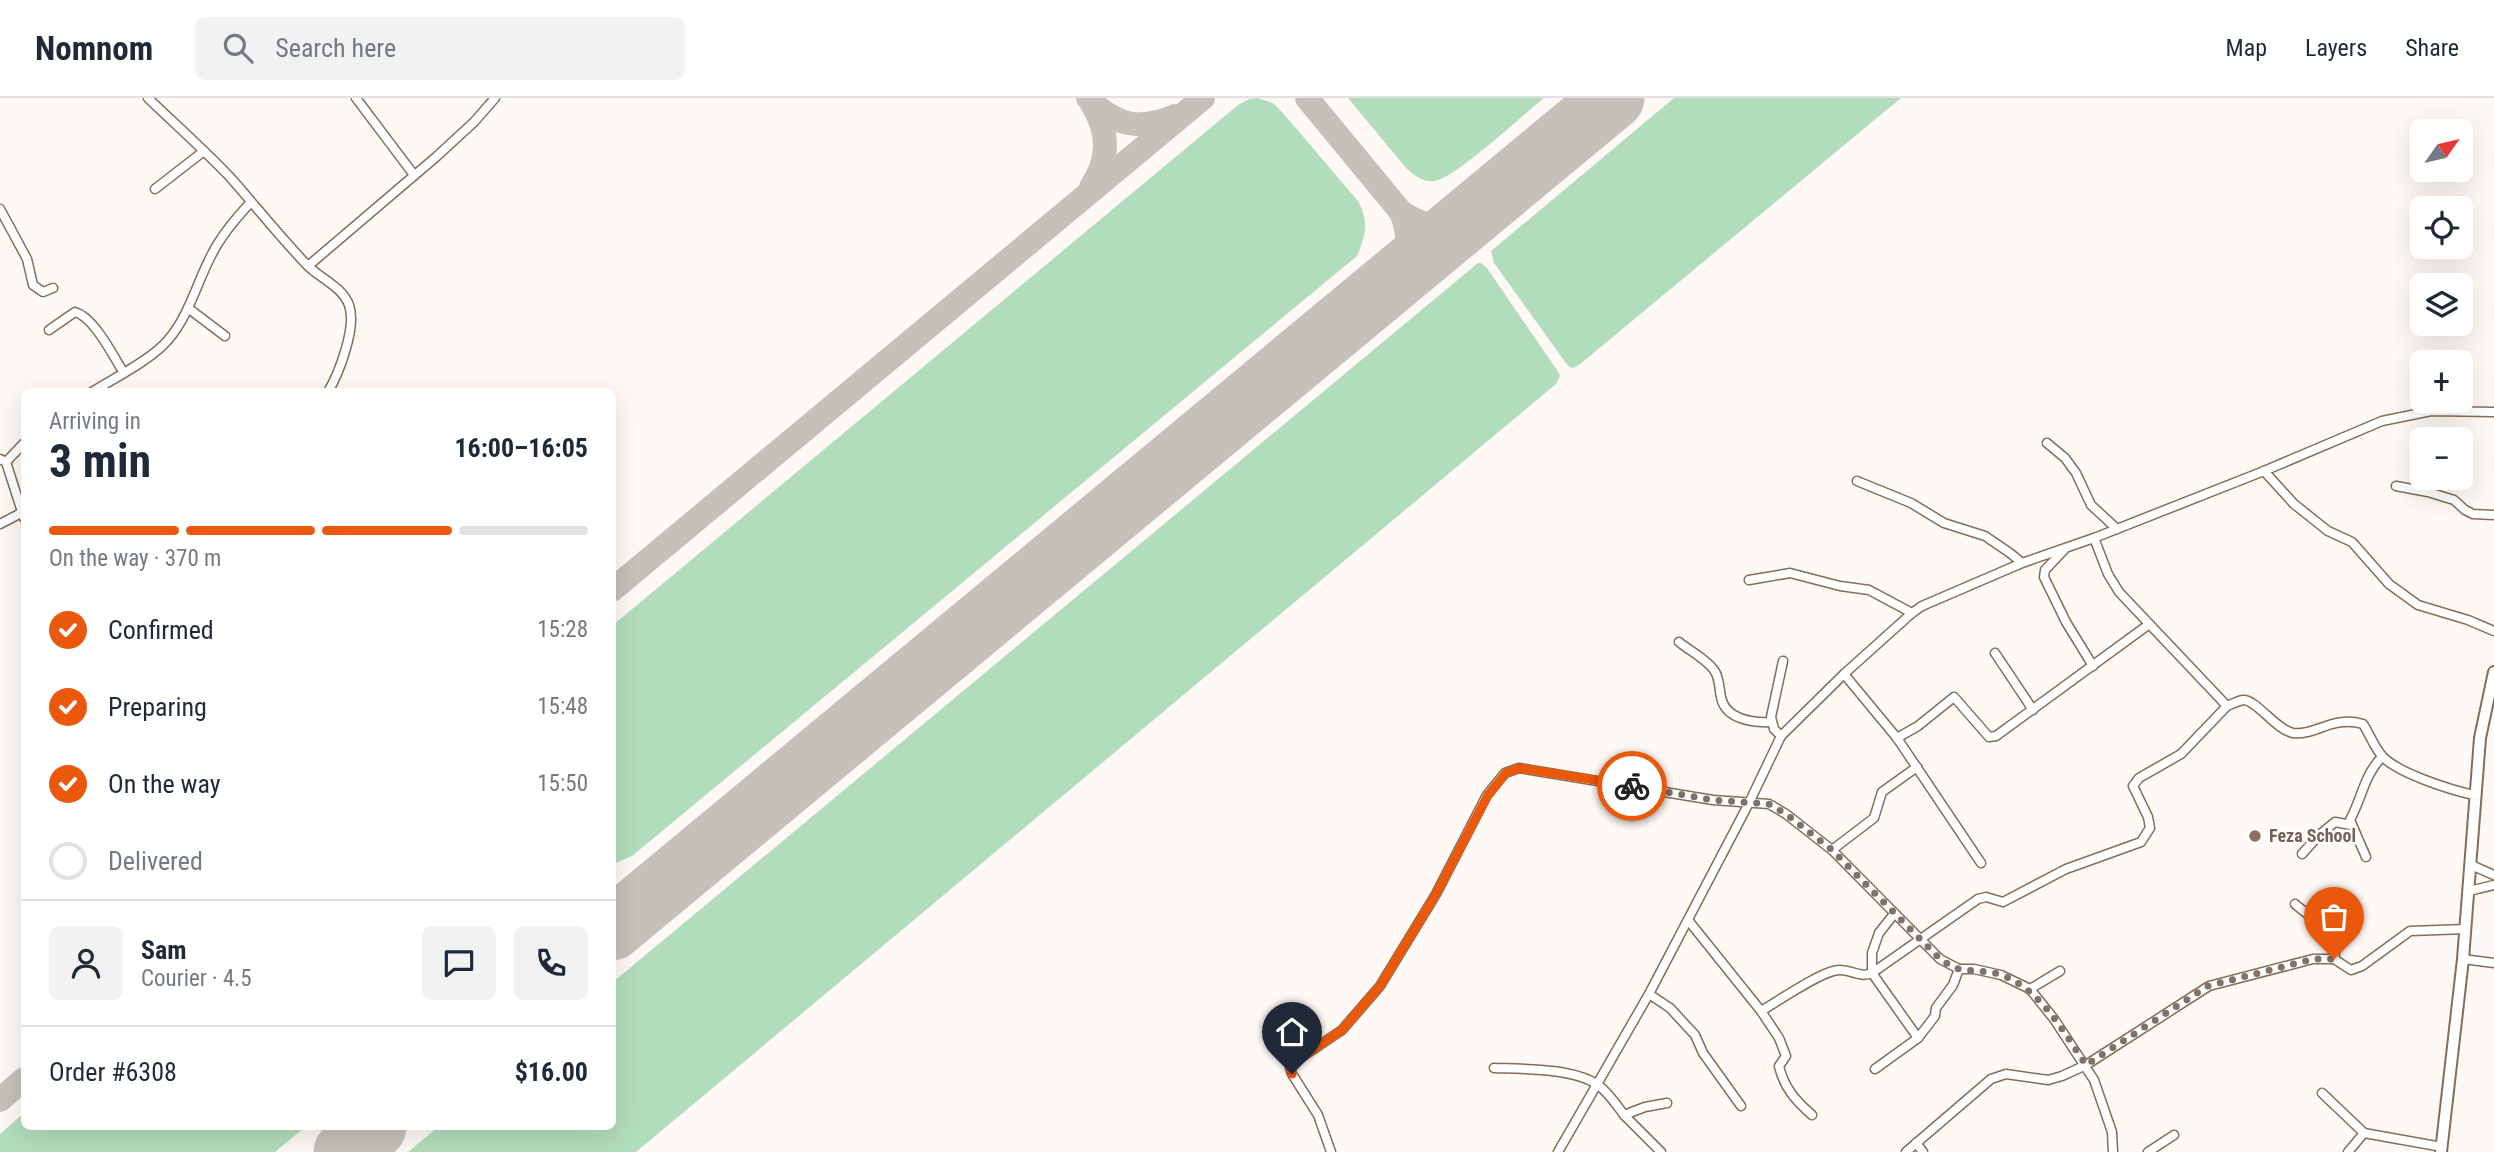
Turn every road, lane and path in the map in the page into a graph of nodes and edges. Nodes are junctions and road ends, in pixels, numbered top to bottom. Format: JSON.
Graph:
{"nodes":[{"id":1,"x":148,"y":98,"type":"edge"},
{"id":2,"x":356,"y":98,"type":"edge"},
{"id":3,"x":495,"y":98,"type":"edge"},
{"id":4,"x":204,"y":151,"type":"junction"},
{"id":5,"x":414,"y":175,"type":"junction"},
{"id":6,"x":155,"y":189,"type":"dead end"},
{"id":7,"x":251,"y":202,"type":"junction"},
{"id":8,"x":0,"y":209,"type":"edge"},
{"id":9,"x":308,"y":267,"type":"junction"},
{"id":10,"x":53,"y":288,"type":"dead end"},
{"id":11,"x":188,"y":308,"type":"junction"},
{"id":12,"x":49,"y":330,"type":"dead end"},
{"id":13,"x":225,"y":336,"type":"dead end"},
{"id":14,"x":124,"y":373,"type":"junction"},
{"id":15,"x":99,"y":388,"type":"edge"},
{"id":16,"x":330,"y":388,"type":"edge"},
{"id":17,"x":2494,"y":412,"type":"edge"},
{"id":18,"x":2047,"y":443,"type":"dead end"},
{"id":19,"x":21,"y":445,"type":"edge"},
{"id":20,"x":3,"y":460,"type":"edge"},
{"id":21,"x":2264,"y":471,"type":"junction"},
{"id":22,"x":1857,"y":481,"type":"dead end"},
{"id":23,"x":2396,"y":486,"type":"dead end"},
{"id":24,"x":21,"y":507,"type":"edge"},
{"id":25,"x":2494,"y":514,"type":"edge"},
{"id":26,"x":21,"y":516,"type":"edge"},
{"id":27,"x":0,"y":524,"type":"edge"},
{"id":28,"x":2117,"y":529,"type":"junction"},
{"id":29,"x":2094,"y":538,"type":"junction"},
{"id":30,"x":2067,"y":546,"type":"junction"},
{"id":31,"x":2022,"y":564,"type":"junction"},
{"id":32,"x":1749,"y":580,"type":"dead end"},
{"id":33,"x":1912,"y":613,"type":"junction"},
{"id":34,"x":2148,"y":625,"type":"junction"},
{"id":35,"x":2494,"y":631,"type":"edge"},
{"id":36,"x":1679,"y":642,"type":"dead end"},
{"id":37,"x":1995,"y":653,"type":"dead end"},
{"id":38,"x":1783,"y":661,"type":"dead end"},
{"id":39,"x":2093,"y":666,"type":"junction"},
{"id":40,"x":2494,"y":672,"type":"edge"},
{"id":41,"x":1844,"y":674,"type":"junction"},
{"id":42,"x":2227,"y":706,"type":"junction"},
{"id":43,"x":2033,"y":710,"type":"junction"},
{"id":44,"x":1771,"y":722,"type":"junction"},
{"id":45,"x":1781,"y":736,"type":"junction"},
{"id":46,"x":1897,"y":738,"type":"junction"},
{"id":47,"x":2382,"y":757,"type":"junction"},
{"id":48,"x":1916,"y":767,"type":"junction"},
{"id":49,"x":2474,"y":795,"type":"junction"},
{"id":50,"x":1749,"y":803,"type":"junction"},
{"id":51,"x":2351,"y":825,"type":"junction"},
{"id":52,"x":1832,"y":850,"type":"junction"},
{"id":53,"x":2302,"y":854,"type":"dead end"},
{"id":54,"x":2366,"y":857,"type":"dead end"},
{"id":55,"x":1981,"y":863,"type":"dead end"},
{"id":56,"x":2471,"y":865,"type":"junction"},
{"id":57,"x":2494,"y":875,"type":"edge"},
{"id":58,"x":2494,"y":885,"type":"edge"},
{"id":59,"x":2469,"y":891,"type":"junction"},
{"id":60,"x":2295,"y":904,"type":"dead end"},
{"id":61,"x":1894,"y":914,"type":"junction"},
{"id":62,"x":1688,"y":920,"type":"junction"},
{"id":63,"x":2466,"y":929,"type":"junction"},
{"id":64,"x":1921,"y":940,"type":"junction"},
{"id":65,"x":2463,"y":958,"type":"junction"},
{"id":66,"x":2334,"y":959,"type":"junction"},
{"id":67,"x":2494,"y":963,"type":"edge"},
{"id":68,"x":1959,"y":969,"type":"junction"},
{"id":69,"x":2060,"y":971,"type":"dead end"},
{"id":70,"x":1872,"y":973,"type":"junction"},
{"id":71,"x":2030,"y":989,"type":"junction"},
{"id":72,"x":1650,"y":995,"type":"junction"},
{"id":73,"x":1761,"y":1011,"type":"junction"},
{"id":74,"x":1919,"y":1038,"type":"junction"},
{"id":75,"x":2086,"y":1065,"type":"junction"},
{"id":76,"x":1494,"y":1068,"type":"dead end"},
{"id":77,"x":1875,"y":1069,"type":"dead end"},
{"id":78,"x":1597,"y":1084,"type":"junction"},
{"id":79,"x":2322,"y":1093,"type":"dead end"},
{"id":80,"x":1667,"y":1103,"type":"dead end"},
{"id":81,"x":1741,"y":1107,"type":"dead end"},
{"id":82,"x":1624,"y":1115,"type":"junction"},
{"id":83,"x":1812,"y":1115,"type":"dead end"},
{"id":84,"x":2364,"y":1133,"type":"junction"},
{"id":85,"x":2174,"y":1135,"type":"dead end"},
{"id":86,"x":1916,"y":1143,"type":"junction"},
{"id":87,"x":2442,"y":1150,"type":"edge"},
{"id":88,"x":1331,"y":1152,"type":"edge"},
{"id":89,"x":1558,"y":1152,"type":"edge"},
{"id":90,"x":1661,"y":1152,"type":"edge"},
{"id":91,"x":1906,"y":1152,"type":"edge"},
{"id":92,"x":1923,"y":1152,"type":"edge"},
{"id":93,"x":2113,"y":1152,"type":"edge"},
{"id":94,"x":2148,"y":1152,"type":"edge"},
{"id":95,"x":2348,"y":1152,"type":"edge"}],
"edges":[{"from":1,"to":4,"type":"street"},
{"from":2,"to":5,"type":"street"},
{"from":3,"to":5,"type":"street"},
{"from":4,"to":6,"type":"street"},
{"from":4,"to":7,"type":"street"},
{"from":5,"to":9,"type":"street"},
{"from":7,"to":9,"type":"street"},
{"from":7,"to":11,"type":"street"},
{"from":8,"to":10,"type":"street"},
{"from":9,"to":16,"type":"street"},
{"from":11,"to":13,"type":"street"},
{"from":11,"to":14,"type":"street"},
{"from":12,"to":14,"type":"street"},
{"from":14,"to":15,"type":"street"},
{"from":17,"to":21,"type":"street"},
{"from":18,"to":28,"type":"street"},
{"from":19,"to":20,"type":"street"},
{"from":20,"to":24,"type":"street"},
{"from":21,"to":28,"type":"street"},
{"from":21,"to":35,"type":"street"},
{"from":22,"to":31,"type":"street"},
{"from":23,"to":25,"type":"street"},
{"from":26,"to":27,"type":"street"},
{"from":28,"to":29,"type":"street"},
{"from":29,"to":30,"type":"street"},
{"from":29,"to":34,"type":"street"},
{"from":30,"to":31,"type":"street"},
{"from":30,"to":39,"type":"street"},
{"from":31,"to":33,"type":"street"},
{"from":32,"to":33,"type":"street"},
{"from":33,"to":41,"type":"street"},
{"from":34,"to":39,"type":"street"},
{"from":34,"to":42,"type":"street"},
{"from":36,"to":44,"type":"street"},
{"from":37,"to":43,"type":"street"},
{"from":38,"to":44,"type":"street"},
{"from":39,"to":43,"type":"street"},
{"from":40,"to":49,"type":"main road"},
{"from":41,"to":45,"type":"street"},
{"from":41,"to":46,"type":"street"},
{"from":42,"to":47,"type":"street"},
{"from":42,"to":64,"type":"street"},
{"from":43,"to":46,"type":"street"},
{"from":44,"to":45,"type":"street"},
{"from":45,"to":50,"type":"street"},
{"from":46,"to":48,"type":"street"},
{"from":47,"to":49,"type":"street"},
{"from":47,"to":51,"type":"street"},
{"from":48,"to":52,"type":"street"},
{"from":48,"to":55,"type":"street"},
{"from":49,"to":56,"type":"main road"},
{"from":50,"to":52,"type":"street"},
{"from":50,"to":62,"type":"street"},
{"from":50,"to":88,"type":"street"},
{"from":51,"to":53,"type":"street"},
{"from":51,"to":54,"type":"street"},
{"from":52,"to":61,"type":"street"},
{"from":56,"to":57,"type":"street"},
{"from":56,"to":59,"type":"main road"},
{"from":58,"to":59,"type":"street"},
{"from":59,"to":63,"type":"main road"},
{"from":60,"to":66,"type":"street"},
{"from":61,"to":64,"type":"street"},
{"from":61,"to":70,"type":"street"},
{"from":62,"to":72,"type":"street"},
{"from":62,"to":73,"type":"street"},
{"from":63,"to":65,"type":"main road"},
{"from":63,"to":66,"type":"street"},
{"from":64,"to":68,"type":"street"},
{"from":64,"to":70,"type":"street"},
{"from":65,"to":67,"type":"street"},
{"from":65,"to":87,"type":"main road"},
{"from":66,"to":75,"type":"street"},
{"from":68,"to":71,"type":"street"},
{"from":68,"to":74,"type":"street"},
{"from":69,"to":71,"type":"street"},
{"from":70,"to":73,"type":"street"},
{"from":70,"to":74,"type":"street"},
{"from":71,"to":75,"type":"street"},
{"from":72,"to":78,"type":"street"},
{"from":72,"to":81,"type":"street"},
{"from":73,"to":83,"type":"street"},
{"from":74,"to":77,"type":"street"},
{"from":75,"to":86,"type":"street"},
{"from":75,"to":93,"type":"street"},
{"from":76,"to":78,"type":"street"},
{"from":78,"to":82,"type":"street"},
{"from":78,"to":89,"type":"street"},
{"from":79,"to":84,"type":"street"},
{"from":80,"to":82,"type":"street"},
{"from":82,"to":90,"type":"street"},
{"from":84,"to":87,"type":"street"},
{"from":84,"to":95,"type":"street"},
{"from":85,"to":94,"type":"street"},
{"from":86,"to":91,"type":"street"},
{"from":86,"to":92,"type":"street"}]}
